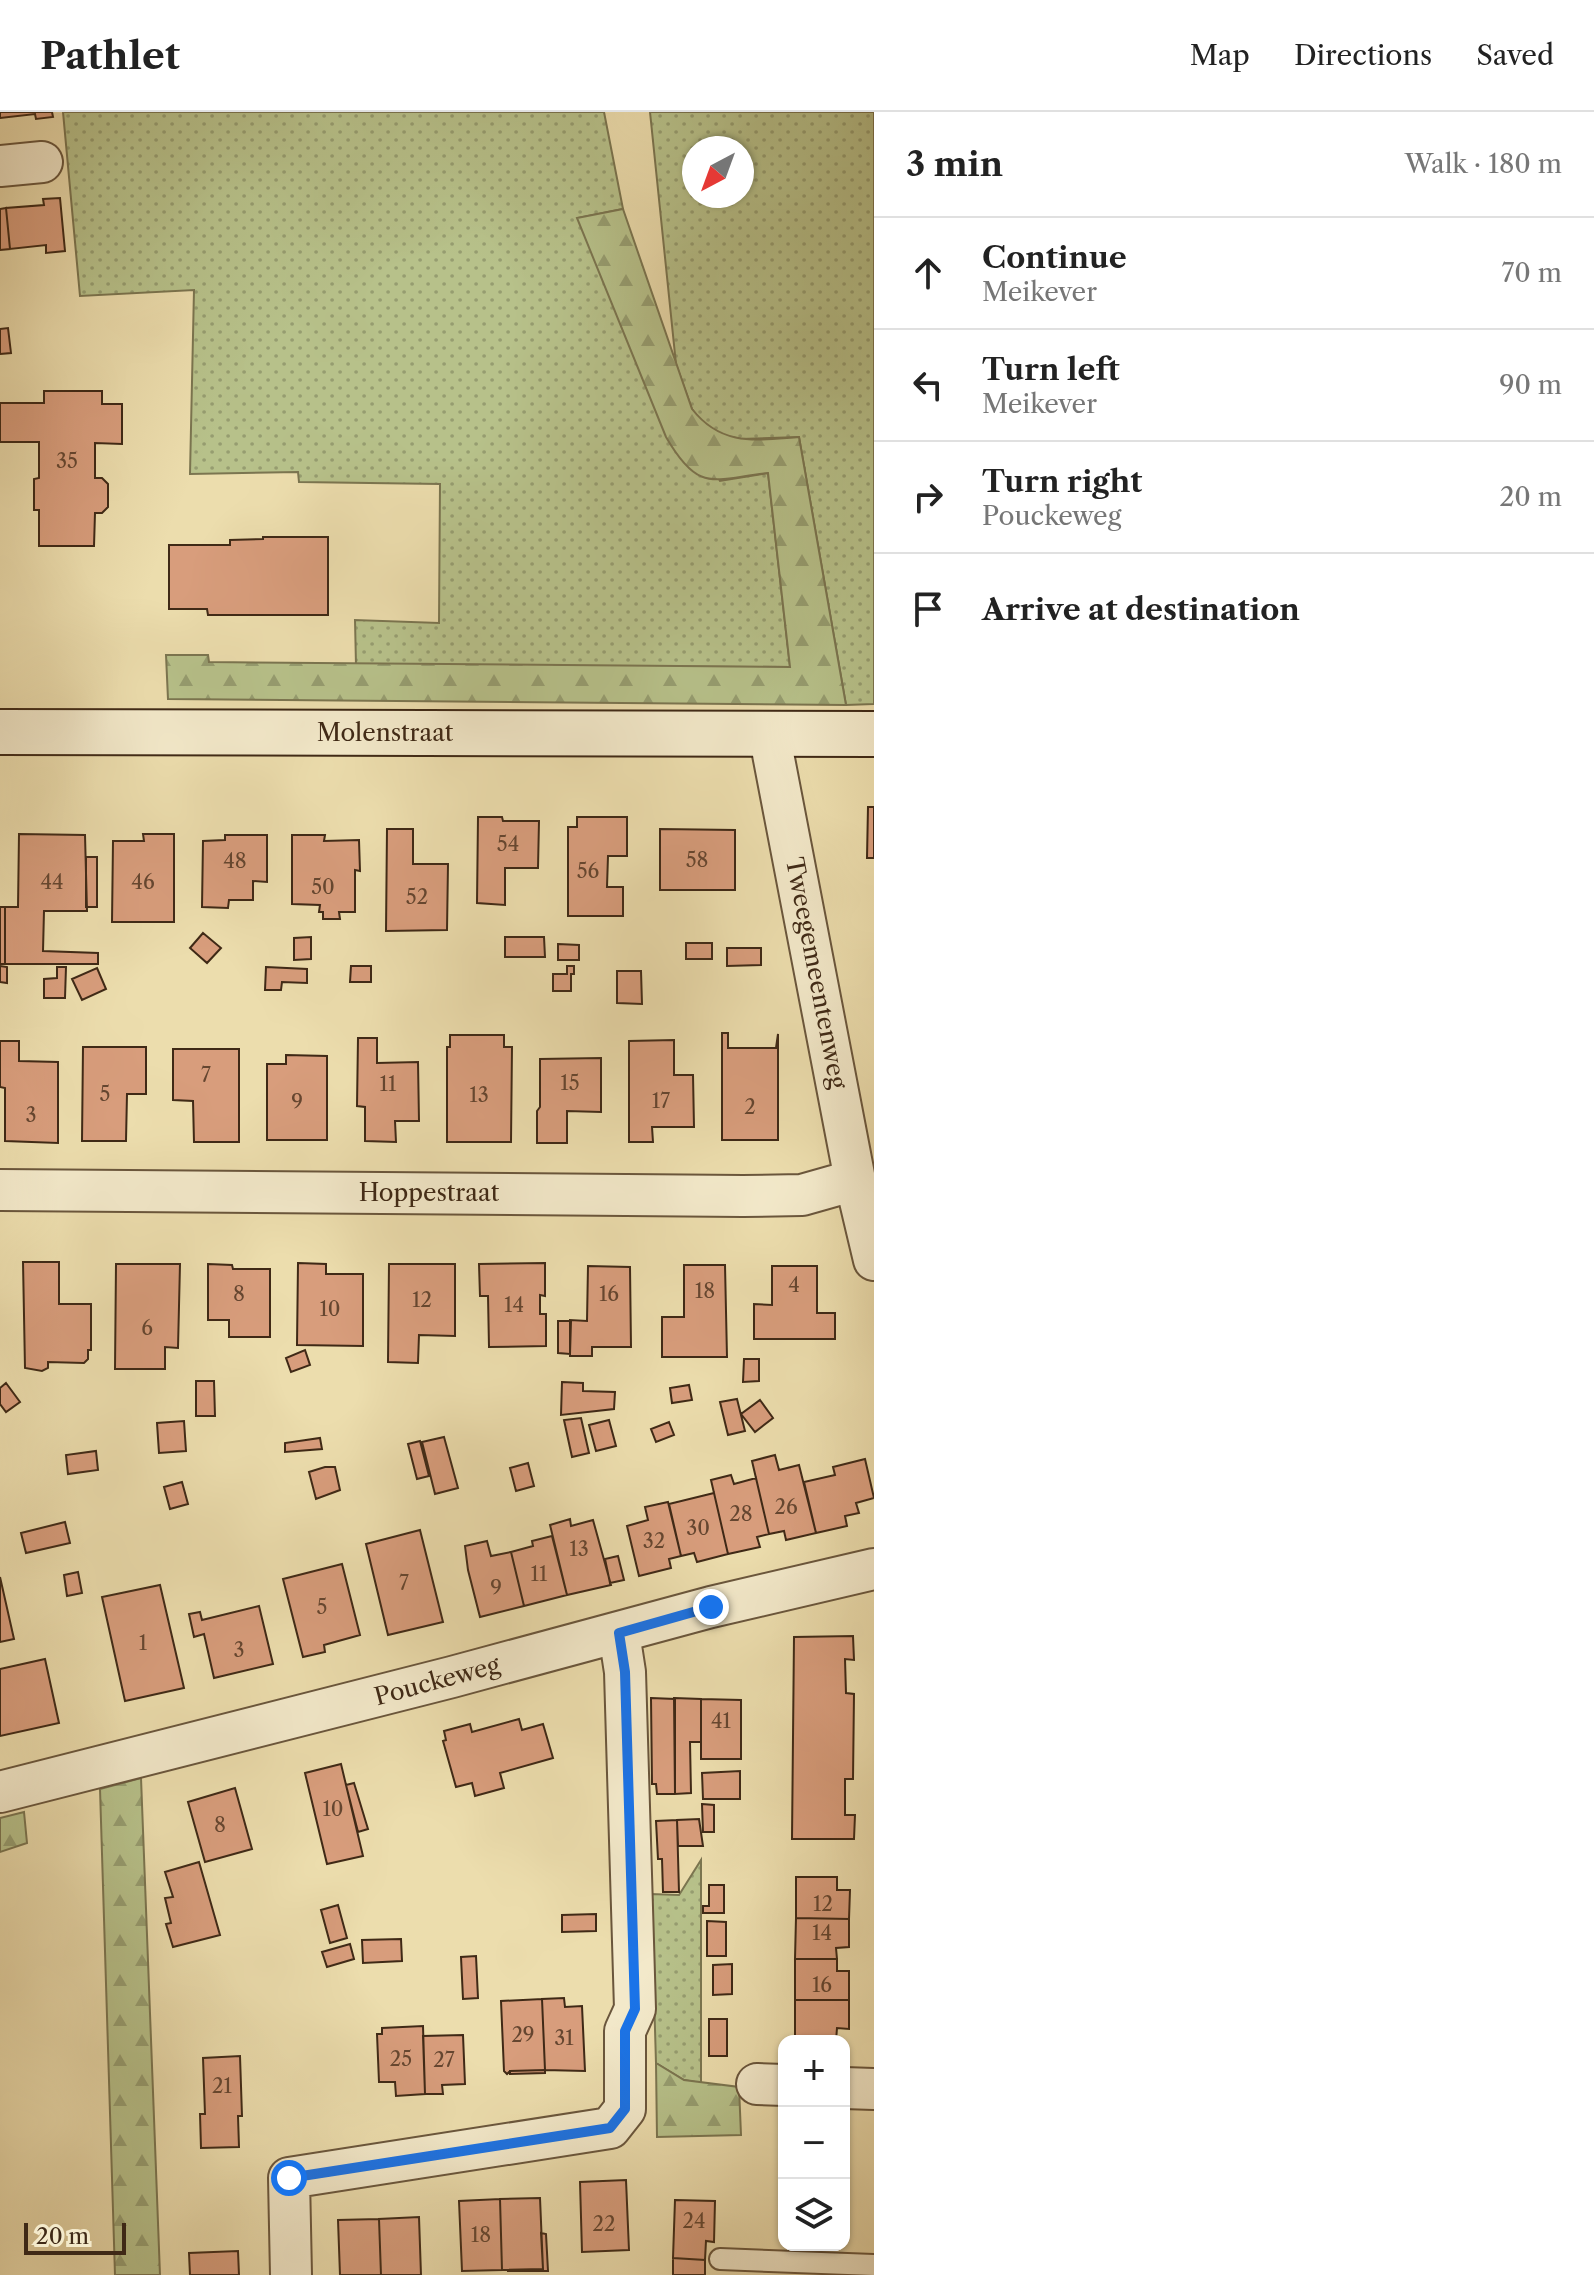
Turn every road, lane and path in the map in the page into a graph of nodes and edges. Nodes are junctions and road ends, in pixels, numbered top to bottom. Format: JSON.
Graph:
{"nodes":[{"id":1,"x":42,"y":162,"type":"dead end"},
{"id":2,"x":0,"y":166,"type":"edge"},
{"id":3,"x":0,"y":732,"type":"edge"},
{"id":4,"x":769,"y":733,"type":"junction"},
{"id":5,"x":874,"y":734,"type":"edge"},
{"id":6,"x":855,"y":1180,"type":"junction"},
{"id":7,"x":0,"y":1190,"type":"edge"},
{"id":8,"x":874,"y":1260,"type":"edge"},
{"id":9,"x":874,"y":1569,"type":"edge"},
{"id":10,"x":619,"y":1633,"type":"junction"},
{"id":11,"x":0,"y":1792,"type":"edge"},
{"id":12,"x":850,"y":2088,"type":"edge"},
{"id":13,"x":874,"y":2089,"type":"edge"},
{"id":14,"x":720,"y":2259,"type":"dead end"},
{"id":15,"x":874,"y":2265,"type":"edge"},
{"id":16,"x":291,"y":2275,"type":"edge"}],
"edges":[{"from":1,"to":2,"type":"street"},
{"from":3,"to":4,"type":"street","name":"Molenstraat"},
{"from":4,"to":5,"type":"street","name":"Molenstraat"},
{"from":4,"to":6,"type":"street","name":"Tweegemeentenweg"},
{"from":6,"to":7,"type":"street","name":"Hoppestraat"},
{"from":6,"to":8,"type":"street","name":"Tweegemeentenweg"},
{"from":9,"to":10,"type":"street","name":"Pouckeweg"},
{"from":10,"to":11,"type":"street","name":"Pouckeweg"},
{"from":10,"to":16,"type":"street"},
{"from":12,"to":13,"type":"street"},
{"from":14,"to":15,"type":"lane"}]}
